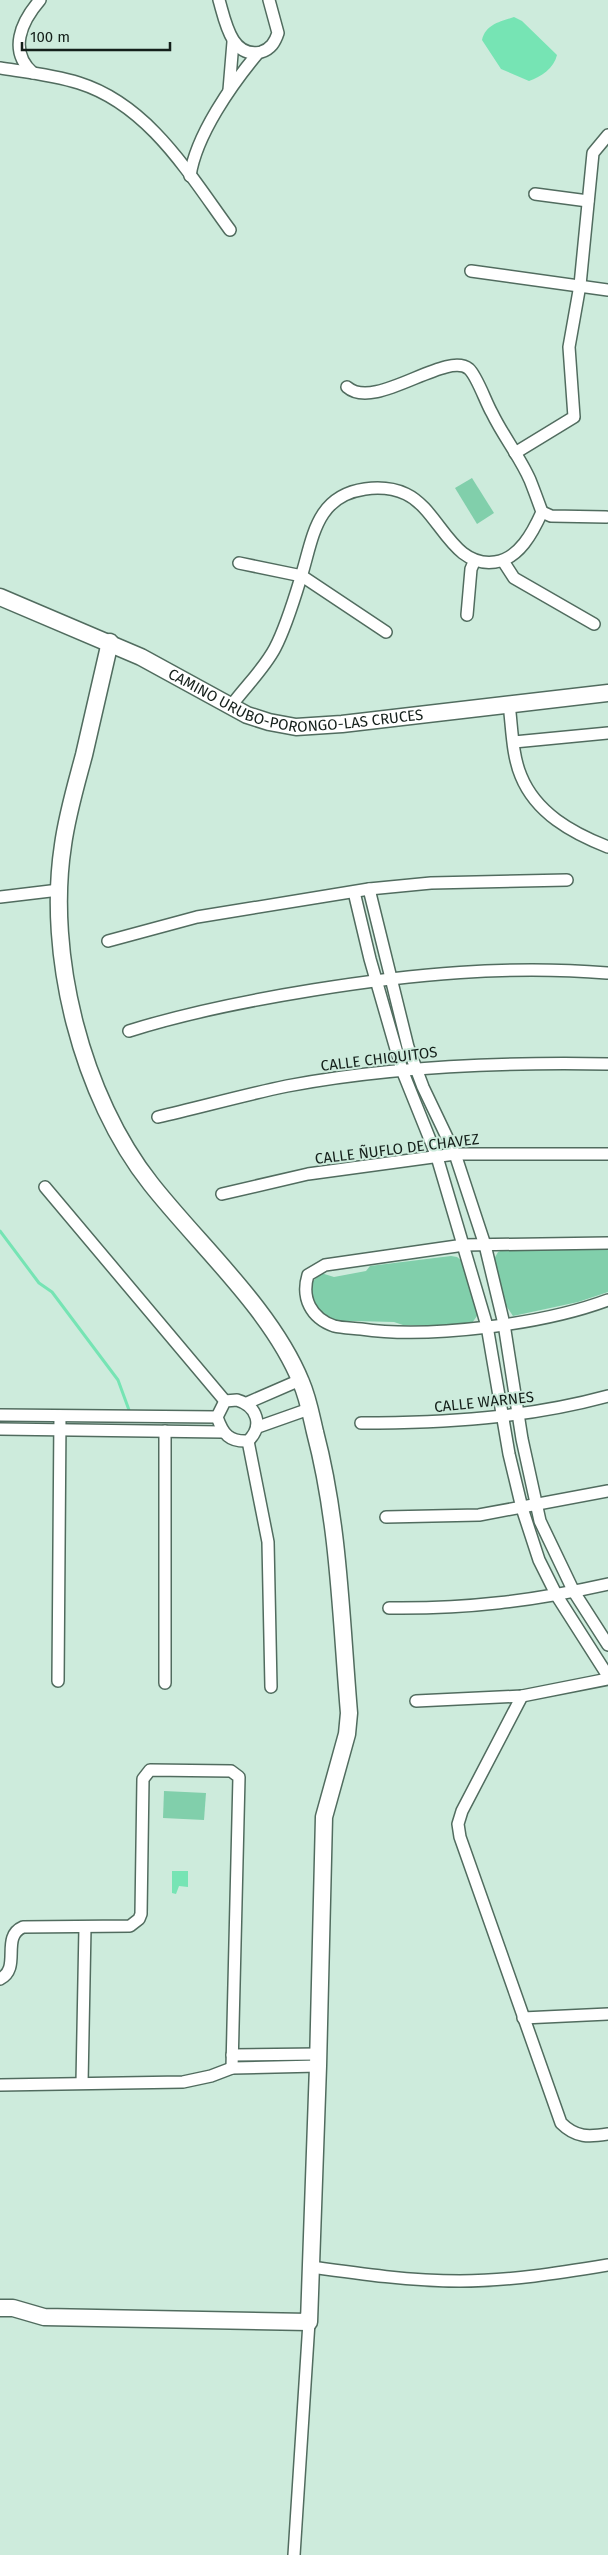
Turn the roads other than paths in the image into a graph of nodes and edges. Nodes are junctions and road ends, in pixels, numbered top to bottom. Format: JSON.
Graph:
{"nodes":[{"id":1,"x":40,"y":0,"type":"edge"},
{"id":2,"x":219,"y":0,"type":"edge"},
{"id":3,"x":269,"y":0,"type":"edge"},
{"id":4,"x":233,"y":42,"type":"junction"},
{"id":5,"x":258,"y":53,"type":"junction"},
{"id":6,"x":0,"y":68,"type":"edge"},
{"id":7,"x":33,"y":73,"type":"junction"},
{"id":8,"x":228,"y":92,"type":"junction"},
{"id":9,"x":608,"y":135,"type":"edge"},
{"id":10,"x":190,"y":176,"type":"junction"},
{"id":11,"x":535,"y":194,"type":"dead end"},
{"id":12,"x":588,"y":201,"type":"junction"},
{"id":13,"x":230,"y":230,"type":"dead end"},
{"id":14,"x":471,"y":271,"type":"dead end"},
{"id":15,"x":580,"y":284,"type":"junction"},
{"id":16,"x":608,"y":290,"type":"edge"},
{"id":17,"x":347,"y":387,"type":"dead end"},
{"id":18,"x":515,"y":453,"type":"junction"},
{"id":19,"x":542,"y":512,"type":"junction"},
{"id":20,"x":606,"y":517,"type":"dead end"},
{"id":21,"x":503,"y":561,"type":"junction"},
{"id":22,"x":474,"y":562,"type":"junction"},
{"id":23,"x":239,"y":563,"type":"dead end"},
{"id":24,"x":302,"y":576,"type":"junction"},
{"id":25,"x":0,"y":597,"type":"edge"},
{"id":26,"x":467,"y":615,"type":"dead end"},
{"id":27,"x":594,"y":624,"type":"dead end"},
{"id":28,"x":386,"y":632,"type":"dead end"},
{"id":29,"x":110,"y":642,"type":"junction"},
{"id":30,"x":608,"y":693,"type":"edge"},
{"id":31,"x":509,"y":704,"type":"junction"},
{"id":32,"x":231,"y":706,"type":"junction"},
{"id":33,"x":608,"y":734,"type":"edge"},
{"id":34,"x":514,"y":742,"type":"junction"},
{"id":35,"x":608,"y":847,"type":"edge"},
{"id":36,"x":567,"y":880,"type":"dead end"},
{"id":37,"x":369,"y":889,"type":"junction"},
{"id":38,"x":59,"y":890,"type":"junction"},
{"id":39,"x":354,"y":892,"type":"junction"},
{"id":40,"x":0,"y":896,"type":"edge"},
{"id":41,"x":108,"y":940,"type":"dead end"},
{"id":42,"x":607,"y":973,"type":"edge"},
{"id":43,"x":391,"y":978,"type":"junction"},
{"id":44,"x":376,"y":979,"type":"junction"},
{"id":45,"x":129,"y":1031,"type":"dead end"},
{"id":46,"x":608,"y":1064,"type":"edge"},
{"id":47,"x":417,"y":1068,"type":"junction"},
{"id":48,"x":402,"y":1070,"type":"junction"},
{"id":49,"x":158,"y":1117,"type":"dead end"},
{"id":50,"x":455,"y":1154,"type":"junction"},
{"id":51,"x":608,"y":1154,"type":"edge"},
{"id":52,"x":437,"y":1157,"type":"junction"},
{"id":53,"x":46,"y":1187,"type":"dead end"},
{"id":54,"x":222,"y":1194,"type":"dead end"},
{"id":55,"x":608,"y":1243,"type":"edge"},
{"id":56,"x":464,"y":1245,"type":"junction"},
{"id":57,"x":485,"y":1245,"type":"junction"},
{"id":58,"x":608,"y":1300,"type":"edge"},
{"id":59,"x":504,"y":1324,"type":"junction"},
{"id":60,"x":487,"y":1326,"type":"junction"},
{"id":61,"x":300,"y":1380,"type":"junction"},
{"id":62,"x":608,"y":1396,"type":"edge"},
{"id":63,"x":225,"y":1401,"type":"junction"},
{"id":64,"x":247,"y":1403,"type":"junction"},
{"id":65,"x":310,"y":1409,"type":"junction"},
{"id":66,"x":518,"y":1414,"type":"junction"},
{"id":67,"x":0,"y":1415,"type":"edge"},
{"id":68,"x":60,"y":1416,"type":"junction"},
{"id":69,"x":217,"y":1417,"type":"junction"},
{"id":70,"x":504,"y":1417,"type":"junction"},
{"id":71,"x":361,"y":1423,"type":"dead end"},
{"id":72,"x":258,"y":1427,"type":"junction"},
{"id":73,"x":0,"y":1430,"type":"edge"},
{"id":74,"x":59,"y":1430,"type":"junction"},
{"id":75,"x":165,"y":1431,"type":"junction"},
{"id":76,"x":222,"y":1432,"type":"junction"},
{"id":77,"x":248,"y":1442,"type":"junction"},
{"id":78,"x":608,"y":1490,"type":"edge"},
{"id":79,"x":535,"y":1505,"type":"junction"},
{"id":80,"x":522,"y":1508,"type":"junction"},
{"id":81,"x":386,"y":1517,"type":"dead end"},
{"id":82,"x":608,"y":1584,"type":"edge"},
{"id":83,"x":574,"y":1592,"type":"junction"},
{"id":84,"x":557,"y":1596,"type":"junction"},
{"id":85,"x":389,"y":1608,"type":"dead end"},
{"id":86,"x":608,"y":1645,"type":"edge"},
{"id":87,"x":608,"y":1678,"type":"edge"},
{"id":88,"x":58,"y":1681,"type":"dead end"},
{"id":89,"x":164,"y":1683,"type":"dead end"},
{"id":90,"x":271,"y":1687,"type":"dead end"},
{"id":91,"x":522,"y":1696,"type":"junction"},
{"id":92,"x":416,"y":1701,"type":"dead end"},
{"id":93,"x":85,"y":1927,"type":"junction"},
{"id":94,"x":0,"y":1979,"type":"edge"},
{"id":95,"x":608,"y":2014,"type":"edge"},
{"id":96,"x":524,"y":2018,"type":"junction"},
{"id":97,"x":232,"y":2055,"type":"junction"},
{"id":98,"x":319,"y":2060,"type":"junction"},
{"id":99,"x":232,"y":2068,"type":"junction"},
{"id":100,"x":82,"y":2083,"type":"junction"},
{"id":101,"x":0,"y":2085,"type":"edge"},
{"id":102,"x":608,"y":2134,"type":"edge"},
{"id":103,"x":608,"y":2265,"type":"edge"},
{"id":104,"x":312,"y":2266,"type":"junction"},
{"id":105,"x":0,"y":2308,"type":"edge"},
{"id":106,"x":309,"y":2322,"type":"junction"},
{"id":107,"x":294,"y":2555,"type":"edge"}],
"edges":[{"from":1,"to":7,"type":"street"},
{"from":2,"to":4,"type":"street"},
{"from":3,"to":5,"type":"street"},
{"from":4,"to":5,"type":"street"},
{"from":4,"to":8,"type":"street"},
{"from":5,"to":8,"type":"street"},
{"from":6,"to":7,"type":"street"},
{"from":7,"to":10,"type":"street"},
{"from":8,"to":10,"type":"street"},
{"from":9,"to":12,"type":"street"},
{"from":10,"to":13,"type":"street"},
{"from":11,"to":12,"type":"street"},
{"from":12,"to":15,"type":"street"},
{"from":14,"to":15,"type":"street"},
{"from":15,"to":16,"type":"street"},
{"from":15,"to":18,"type":"street"},
{"from":17,"to":18,"type":"street"},
{"from":18,"to":19,"type":"street"},
{"from":19,"to":20,"type":"street"},
{"from":19,"to":21,"type":"street"},
{"from":21,"to":22,"type":"street"},
{"from":21,"to":27,"type":"street"},
{"from":22,"to":24,"type":"street"},
{"from":22,"to":26,"type":"street"},
{"from":23,"to":24,"type":"street"},
{"from":24,"to":28,"type":"street"},
{"from":24,"to":32,"type":"street"},
{"from":25,"to":29,"type":"street","name":"CAMINO URUBO-PORONGO-LAS CRUCES"},
{"from":29,"to":32,"type":"street","name":"CAMINO URUBO-PORONGO-LAS CRUCES"},
{"from":29,"to":38,"type":"street"},
{"from":30,"to":31,"type":"street","name":"CAMINO URUBO-PORONGO-LAS CRUCES"},
{"from":31,"to":32,"type":"street","name":"CAMINO URUBO-PORONGO-LAS CRUCES"},
{"from":31,"to":34,"type":"street"},
{"from":33,"to":34,"type":"street"},
{"from":34,"to":35,"type":"street"},
{"from":36,"to":37,"type":"street"},
{"from":37,"to":39,"type":"street"},
{"from":37,"to":43,"type":"street"},
{"from":38,"to":40,"type":"street"},
{"from":38,"to":61,"type":"street"},
{"from":39,"to":41,"type":"street"},
{"from":39,"to":44,"type":"street"},
{"from":42,"to":43,"type":"street"},
{"from":43,"to":44,"type":"street"},
{"from":43,"to":47,"type":"street"},
{"from":44,"to":45,"type":"street"},
{"from":44,"to":48,"type":"street"},
{"from":46,"to":47,"type":"street","name":"CALLE CHIQUITOS"},
{"from":47,"to":48,"type":"street","name":"CALLE CHIQUITOS"},
{"from":47,"to":50,"type":"street"},
{"from":48,"to":49,"type":"street","name":"CALLE CHIQUITOS"},
{"from":48,"to":52,"type":"street"},
{"from":50,"to":51,"type":"street","name":"CALLE ÑUFLO DE CHAVEZ"},
{"from":50,"to":52,"type":"street","name":"CALLE ÑUFLO DE CHAVEZ"},
{"from":50,"to":57,"type":"street"},
{"from":52,"to":54,"type":"street","name":"CALLE ÑUFLO DE CHAVEZ"},
{"from":52,"to":56,"type":"street"},
{"from":53,"to":63,"type":"street"},
{"from":55,"to":57,"type":"street"},
{"from":56,"to":57,"type":"street"},
{"from":56,"to":60,"type":"street"},
{"from":56,"to":60,"type":"street"},
{"from":57,"to":59,"type":"street"},
{"from":58,"to":59,"type":"street"},
{"from":59,"to":60,"type":"street"},
{"from":59,"to":66,"type":"street"},
{"from":60,"to":70,"type":"street"},
{"from":61,"to":64,"type":"street"},
{"from":61,"to":65,"type":"street"},
{"from":62,"to":66,"type":"street","name":"CALLE WARNES"},
{"from":63,"to":64,"type":"street"},
{"from":63,"to":69,"type":"street"},
{"from":64,"to":72,"type":"street"},
{"from":65,"to":72,"type":"street"},
{"from":65,"to":98,"type":"street"},
{"from":66,"to":70,"type":"street","name":"CALLE WARNES"},
{"from":66,"to":79,"type":"street"},
{"from":67,"to":68,"type":"street"},
{"from":68,"to":69,"type":"street"},
{"from":68,"to":74,"type":"street"},
{"from":69,"to":76,"type":"street"},
{"from":70,"to":71,"type":"street","name":"CALLE WARNES"},
{"from":70,"to":80,"type":"street"},
{"from":72,"to":77,"type":"street"},
{"from":73,"to":74,"type":"street"},
{"from":74,"to":75,"type":"street"},
{"from":74,"to":88,"type":"street"},
{"from":75,"to":76,"type":"street"},
{"from":75,"to":89,"type":"street"},
{"from":76,"to":77,"type":"street"},
{"from":77,"to":90,"type":"street"},
{"from":78,"to":79,"type":"street"},
{"from":79,"to":80,"type":"street"},
{"from":79,"to":83,"type":"street"},
{"from":80,"to":81,"type":"street"},
{"from":80,"to":84,"type":"street"},
{"from":82,"to":83,"type":"street"},
{"from":83,"to":84,"type":"street"},
{"from":83,"to":86,"type":"street"},
{"from":84,"to":85,"type":"street"},
{"from":84,"to":87,"type":"street"},
{"from":87,"to":91,"type":"street"},
{"from":91,"to":92,"type":"street"},
{"from":91,"to":96,"type":"street"},
{"from":93,"to":94,"type":"street"},
{"from":93,"to":97,"type":"street"},
{"from":93,"to":100,"type":"street"},
{"from":95,"to":96,"type":"street"},
{"from":96,"to":102,"type":"street"},
{"from":97,"to":98,"type":"street"},
{"from":97,"to":99,"type":"street"},
{"from":98,"to":99,"type":"street"},
{"from":98,"to":104,"type":"street"},
{"from":99,"to":100,"type":"street"},
{"from":100,"to":101,"type":"street"},
{"from":103,"to":104,"type":"street"},
{"from":104,"to":106,"type":"street"},
{"from":105,"to":106,"type":"street"},
{"from":106,"to":107,"type":"street"}]}
